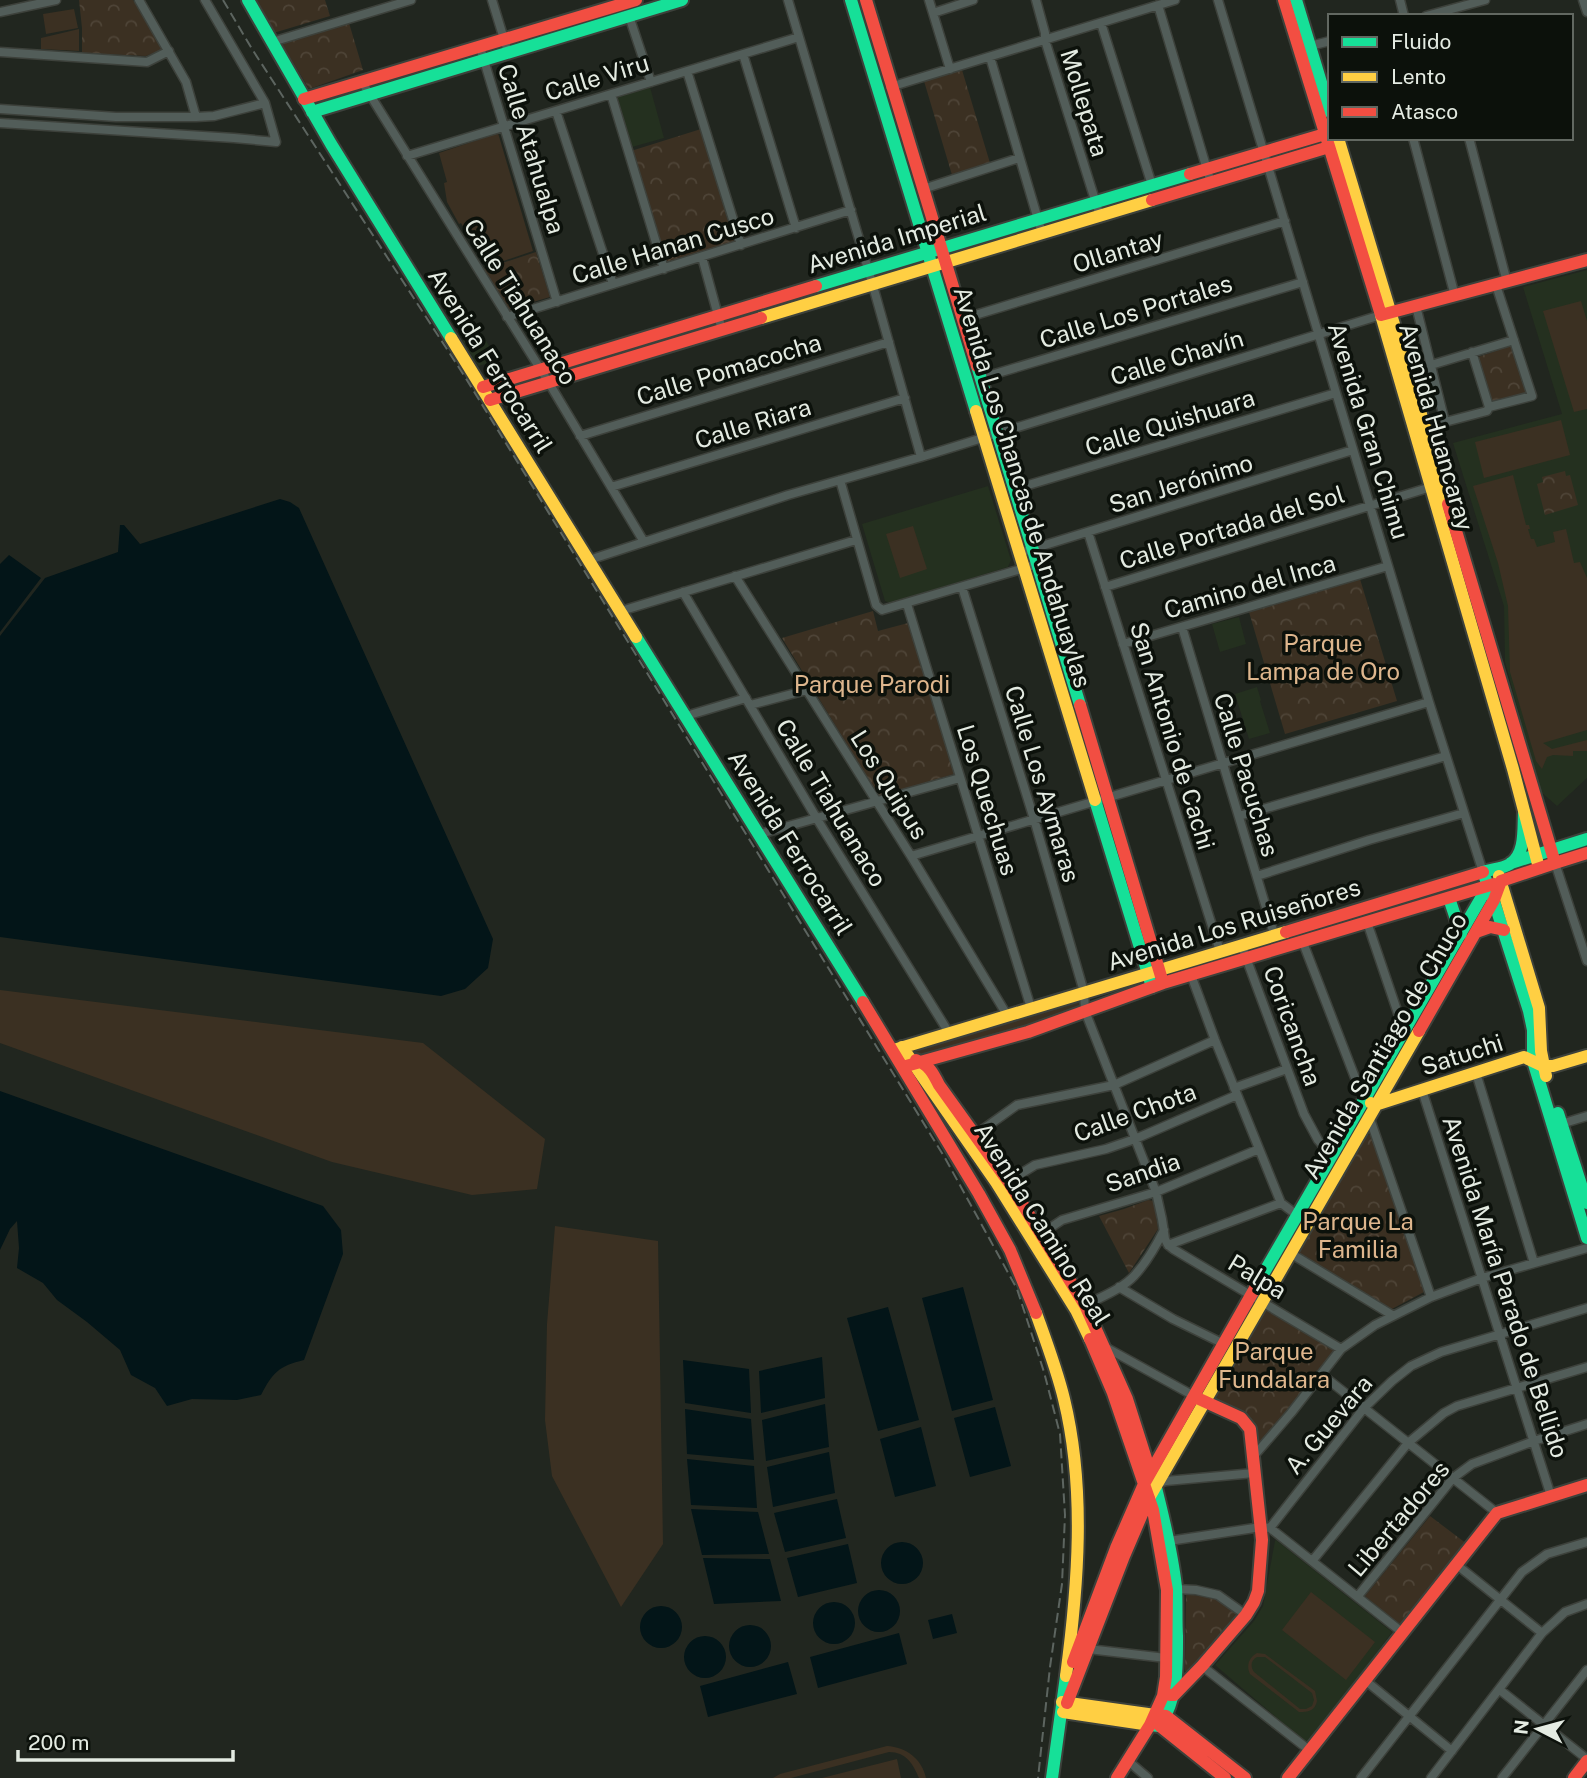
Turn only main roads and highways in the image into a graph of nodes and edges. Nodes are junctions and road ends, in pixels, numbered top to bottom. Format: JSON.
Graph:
{"nodes":[{"id":1,"x":248,"y":0,"type":"edge"},
{"id":2,"x":636,"y":0,"type":"edge"},
{"id":3,"x":682,"y":0,"type":"edge"},
{"id":4,"x":851,"y":0,"type":"edge"},
{"id":5,"x":866,"y":0,"type":"edge"},
{"id":6,"x":1284,"y":0,"type":"edge"},
{"id":7,"x":1296,"y":0,"type":"edge"},
{"id":8,"x":506,"y":46,"type":"junction"},
{"id":9,"x":482,"y":53,"type":"junction"},
{"id":10,"x":303,"y":99,"type":"junction"},
{"id":11,"x":1328,"y":106,"type":"edge"},
{"id":12,"x":312,"y":112,"type":"junction"},
{"id":13,"x":1325,"y":134,"type":"junction"},
{"id":14,"x":1328,"y":137,"type":"edge"},
{"id":15,"x":1334,"y":143,"type":"edge"},
{"id":16,"x":941,"y":248,"type":"junction"},
{"id":17,"x":928,"y":252,"type":"junction"},
{"id":18,"x":1587,"y":260,"type":"edge"},
{"id":19,"x":939,"y":264,"type":"junction"},
{"id":20,"x":1386,"y":314,"type":"junction"},
{"id":21,"x":483,"y":387,"type":"junction"},
{"id":22,"x":490,"y":400,"type":"junction"},
{"id":23,"x":991,"y":435,"type":"junction"},
{"id":24,"x":1101,"y":798,"type":"junction"},
{"id":25,"x":1524,"y":812,"type":"junction"},
{"id":26,"x":1587,"y":839,"type":"edge"},
{"id":27,"x":1587,"y":853,"type":"edge"},
{"id":28,"x":1553,"y":856,"type":"junction"},
{"id":29,"x":1537,"y":862,"type":"junction"},
{"id":30,"x":1511,"y":863,"type":"junction"},
{"id":31,"x":1496,"y":868,"type":"junction"},
{"id":32,"x":1483,"y":872,"type":"junction"},
{"id":33,"x":1494,"y":883,"type":"junction"},
{"id":34,"x":1449,"y":898,"type":"junction"},
{"id":35,"x":1494,"y":900,"type":"junction"},
{"id":36,"x":1504,"y":930,"type":"junction"},
{"id":37,"x":1476,"y":932,"type":"junction"},
{"id":38,"x":1461,"y":934,"type":"junction"},
{"id":39,"x":1153,"y":972,"type":"junction"},
{"id":40,"x":1158,"y":985,"type":"junction"},
{"id":41,"x":897,"y":1049,"type":"junction"},
{"id":42,"x":947,"y":1054,"type":"junction"},
{"id":43,"x":1587,"y":1056,"type":"edge"},
{"id":44,"x":912,"y":1063,"type":"junction"},
{"id":45,"x":1538,"y":1063,"type":"junction"},
{"id":46,"x":934,"y":1071,"type":"junction"},
{"id":47,"x":1369,"y":1107,"type":"junction"},
{"id":48,"x":1587,"y":1203,"type":"edge"},
{"id":49,"x":1587,"y":1238,"type":"edge"},
{"id":50,"x":1256,"y":1299,"type":"junction"},
{"id":51,"x":1081,"y":1308,"type":"junction"},
{"id":52,"x":1199,"y":1398,"type":"junction"},
{"id":53,"x":1150,"y":1471,"type":"junction"},
{"id":54,"x":1150,"y":1484,"type":"junction"},
{"id":55,"x":1587,"y":1485,"type":"edge"},
{"id":56,"x":1149,"y":1498,"type":"junction"},
{"id":57,"x":1064,"y":1686,"type":"junction"},
{"id":58,"x":1168,"y":1695,"type":"junction"},
{"id":59,"x":1063,"y":1710,"type":"junction"},
{"id":60,"x":1158,"y":1721,"type":"junction"},
{"id":61,"x":1587,"y":1760,"type":"edge"},
{"id":62,"x":1052,"y":1778,"type":"edge"},
{"id":63,"x":1117,"y":1778,"type":"edge"},
{"id":64,"x":1225,"y":1778,"type":"edge"},
{"id":65,"x":1245,"y":1778,"type":"edge"},
{"id":66,"x":1288,"y":1778,"type":"edge"},
{"id":67,"x":1574,"y":1778,"type":"edge"}],
"edges":[{"from":1,"to":10,"type":"main road","name":"Avenida Ferrocarril"},
{"from":2,"to":8,"type":"main road"},
{"from":3,"to":8,"type":"main road"},
{"from":4,"to":17,"type":"main road","name":"Avenida Los Chancas de Andahuaylas"},
{"from":5,"to":16,"type":"main road","name":"Avenida Los Chancas de Andahuaylas"},
{"from":6,"to":13,"type":"main road","name":"Avenida Huancaray"},
{"from":7,"to":11,"type":"main road"},
{"from":8,"to":9,"type":"main road"},
{"from":9,"to":10,"type":"main road"},
{"from":9,"to":12,"type":"main road"},
{"from":10,"to":12,"type":"main road","name":"Avenida Ferrocarril"},
{"from":12,"to":21,"type":"main road","name":"Avenida Ferrocarril"},
{"from":13,"to":14,"type":"main road","name":"Avenida Huancaray"},
{"from":13,"to":16,"type":"main road","name":"Avenida Imperial"},
{"from":15,"to":19,"type":"main road","name":"Avenida Imperial"},
{"from":15,"to":20,"type":"main road","name":"Avenida Huancaray"},
{"from":16,"to":17,"type":"main road","name":"Avenida Imperial"},
{"from":16,"to":19,"type":"main road","name":"Avenida Los Chancas de Andahuaylas"},
{"from":17,"to":19,"type":"main road","name":"Avenida Los Chancas de Andahuaylas"},
{"from":17,"to":21,"type":"main road","name":"Avenida Imperial"},
{"from":18,"to":20,"type":"main road"},
{"from":19,"to":22,"type":"main road","name":"Avenida Imperial"},
{"from":19,"to":23,"type":"main road","name":"Avenida Los Chancas de Andahuaylas"},
{"from":19,"to":23,"type":"main road","name":"Avenida Los Chancas de Andahuaylas"},
{"from":20,"to":25,"type":"main road","name":"Avenida Huancaray"},
{"from":20,"to":28,"type":"main road","name":"Avenida Huancaray"},
{"from":21,"to":22,"type":"main road","name":"Avenida Ferrocarril"},
{"from":22,"to":41,"type":"main road","name":"Avenida Ferrocarril"},
{"from":23,"to":24,"type":"main road","name":"Avenida Los Chancas de Andahuaylas"},
{"from":23,"to":24,"type":"main road","name":"Avenida Los Chancas de Andahuaylas"},
{"from":24,"to":39,"type":"main road","name":"Avenida Los Chancas de Andahuaylas"},
{"from":25,"to":29,"type":"main road","name":"Avenida Huancaray"},
{"from":25,"to":30,"type":"main road"},
{"from":26,"to":28,"type":"main road","name":"Avenida Los Ruiseñores"},
{"from":27,"to":28,"type":"main road","name":"Avenida Los Ruiseñores"},
{"from":28,"to":29,"type":"main road","name":"Avenida Los Ruiseñores"},
{"from":29,"to":30,"type":"main road","name":"Avenida Los Ruiseñores"},
{"from":29,"to":33,"type":"main road","name":"Avenida Los Ruiseñores"},
{"from":30,"to":31,"type":"main road","name":"Avenida Los Ruiseñores"},
{"from":31,"to":32,"type":"main road","name":"Avenida Los Ruiseñores"},
{"from":31,"to":33,"type":"main road"},
{"from":32,"to":33,"type":"main road"},
{"from":32,"to":39,"type":"main road","name":"Avenida Los Ruiseñores"},
{"from":33,"to":34,"type":"main road","name":"Avenida Los Ruiseñores"},
{"from":33,"to":35,"type":"main road"},
{"from":33,"to":38,"type":"main road","name":"Avenida Santiago de Chuco"},
{"from":33,"to":45,"type":"main road"},
{"from":34,"to":38,"type":"main road"},
{"from":34,"to":40,"type":"main road","name":"Avenida Los Ruiseñores"},
{"from":35,"to":36,"type":"main road"},
{"from":35,"to":37,"type":"main road","name":"Avenida Santiago de Chuco"},
{"from":36,"to":37,"type":"main road"},
{"from":36,"to":45,"type":"main road"},
{"from":37,"to":47,"type":"main road","name":"Avenida Santiago de Chuco"},
{"from":38,"to":47,"type":"main road","name":"Avenida Santiago de Chuco"},
{"from":39,"to":40,"type":"main road","name":"Avenida Los Chancas de Andahuaylas"},
{"from":39,"to":41,"type":"main road","name":"Avenida Los Ruiseñores"},
{"from":40,"to":42,"type":"main road","name":"Avenida Los Ruiseñores"},
{"from":41,"to":44,"type":"main road","name":"Avenida Ferrocarril"},
{"from":42,"to":44,"type":"main road","name":"Avenida Los Ruiseñores"},
{"from":42,"to":46,"type":"main road"},
{"from":43,"to":45,"type":"main road","name":"Satuchi"},
{"from":44,"to":46,"type":"main road","name":"Avenida Camino Real"},
{"from":44,"to":51,"type":"main road","name":"Avenida Camino Real"},
{"from":44,"to":57,"type":"main road","name":"Avenida Ferrocarril"},
{"from":45,"to":47,"type":"main road","name":"Satuchi"},
{"from":45,"to":48,"type":"main road"},
{"from":45,"to":49,"type":"main road"},
{"from":46,"to":51,"type":"main road","name":"Avenida Camino Real"},
{"from":47,"to":50,"type":"main road","name":"Avenida Santiago de Chuco"},
{"from":47,"to":50,"type":"main road","name":"Avenida Santiago de Chuco"},
{"from":50,"to":52,"type":"main road","name":"Avenida Santiago de Chuco"},
{"from":50,"to":52,"type":"main road","name":"Avenida Santiago de Chuco"},
{"from":51,"to":53,"type":"main road","name":"Avenida Camino Real"},
{"from":51,"to":54,"type":"main road","name":"Avenida Camino Real"},
{"from":52,"to":53,"type":"main road","name":"Avenida Santiago de Chuco"},
{"from":52,"to":54,"type":"main road","name":"Avenida Santiago de Chuco"},
{"from":52,"to":58,"type":"main road"},
{"from":53,"to":54,"type":"main road","name":"Avenida Camino Real"},
{"from":54,"to":56,"type":"main road"},
{"from":54,"to":57,"type":"main road"},
{"from":54,"to":58,"type":"main road","name":"Avenida Camino Real"},
{"from":55,"to":66,"type":"main road"},
{"from":56,"to":58,"type":"main road","name":"Avenida Camino Real"},
{"from":56,"to":59,"type":"main road"},
{"from":57,"to":59,"type":"main road","name":"Avenida Ferrocarril"},
{"from":58,"to":60,"type":"main road","name":"Avenida Camino Real"},
{"from":59,"to":60,"type":"main road"},
{"from":59,"to":62,"type":"main road","name":"Avenida Ferrocarril"},
{"from":60,"to":63,"type":"main road","name":"Avenida Camino Real"},
{"from":60,"to":64,"type":"main road"},
{"from":60,"to":65,"type":"main road"},
{"from":61,"to":67,"type":"main road"}]}
